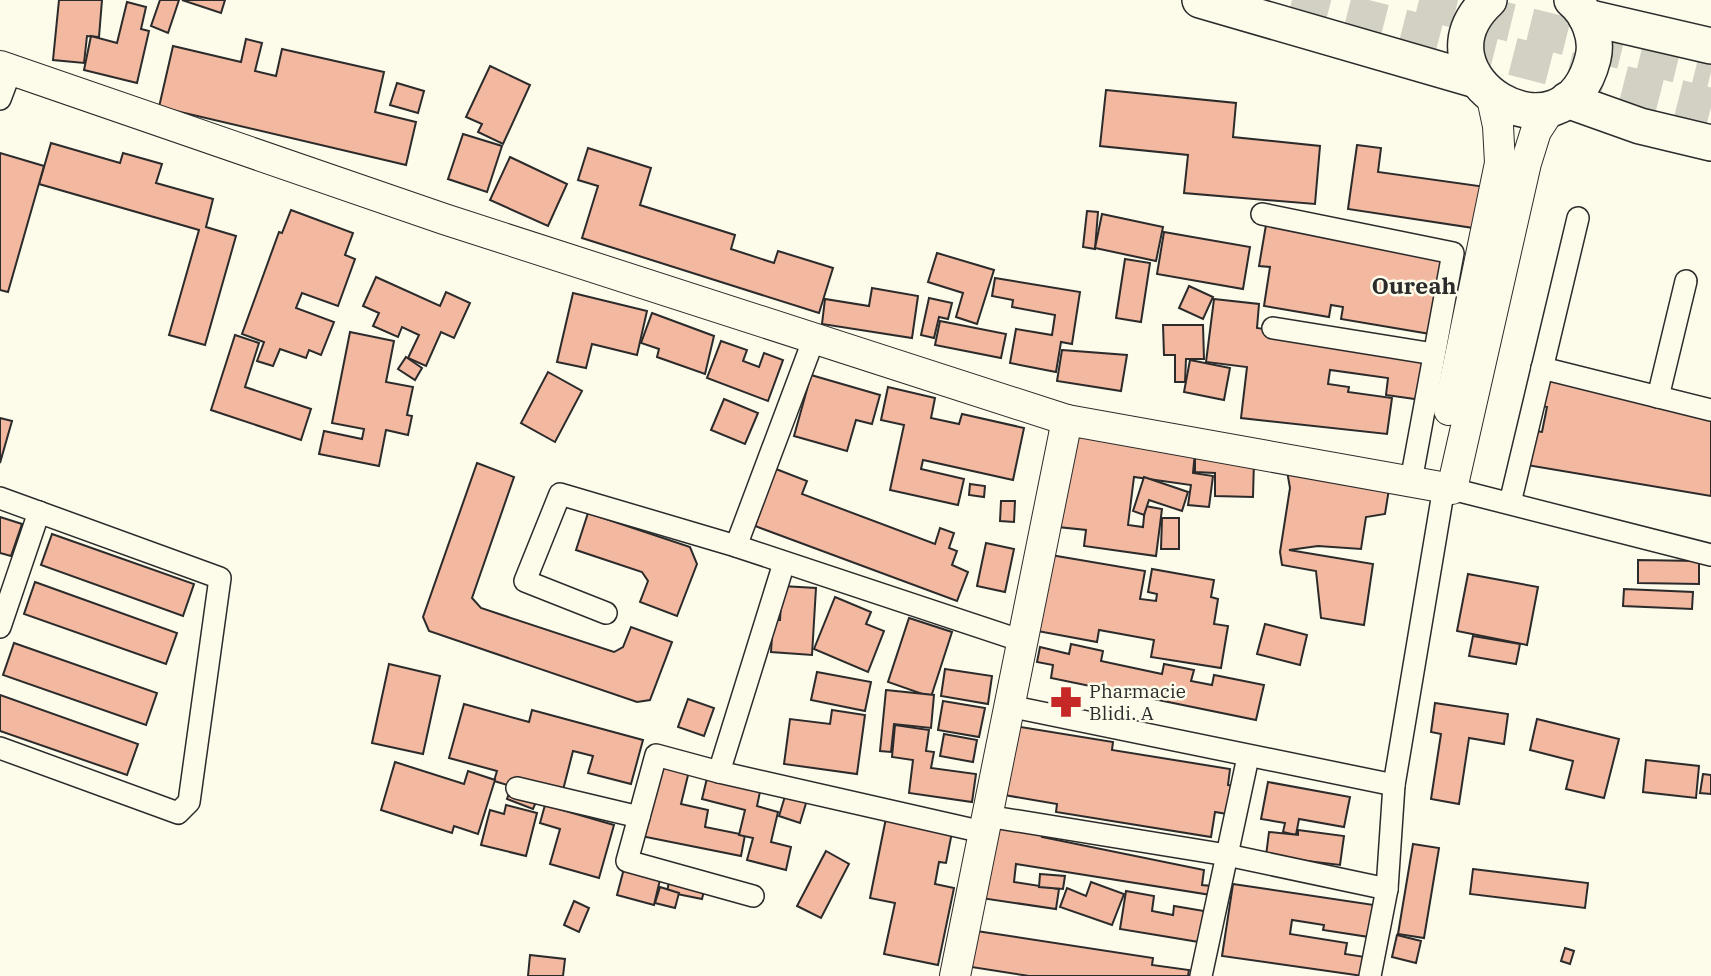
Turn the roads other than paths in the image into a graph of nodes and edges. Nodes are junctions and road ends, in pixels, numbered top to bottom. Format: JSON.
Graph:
{"nodes":[{"id":1,"x":1199,"y":0,"type":"edge"},
{"id":2,"x":1489,"y":0,"type":"edge"},
{"id":3,"x":1579,"y":8,"type":"edge"},
{"id":4,"x":1711,"y":46,"type":"edge"},
{"id":5,"x":5,"y":68,"type":"edge"},
{"id":6,"x":1484,"y":89,"type":"junction"},
{"id":7,"x":0,"y":99,"type":"edge"},
{"id":8,"x":1559,"y":104,"type":"junction"},
{"id":9,"x":1711,"y":144,"type":"edge"},
{"id":10,"x":1262,"y":214,"type":"dead end"},
{"id":11,"x":1578,"y":218,"type":"dead end"},
{"id":12,"x":1686,"y":281,"type":"dead end"},
{"id":13,"x":1273,"y":328,"type":"dead end"},
{"id":14,"x":813,"y":341,"type":"junction"},
{"id":15,"x":1434,"y":354,"type":"junction"},
{"id":16,"x":1542,"y":368,"type":"junction"},
{"id":17,"x":1658,"y":397,"type":"junction"},
{"id":18,"x":1711,"y":410,"type":"edge"},
{"id":19,"x":1067,"y":420,"type":"junction"},
{"id":20,"x":1435,"y":485,"type":"junction"},
{"id":21,"x":0,"y":498,"type":"edge"},
{"id":22,"x":1510,"y":503,"type":"junction"},
{"id":23,"x":39,"y":512,"type":"junction"},
{"id":24,"x":736,"y":547,"type":"junction"},
{"id":25,"x":1711,"y":555,"type":"edge"},
{"id":26,"x":784,"y":562,"type":"junction"},
{"id":27,"x":606,"y":613,"type":"dead end"},
{"id":28,"x":0,"y":627,"type":"edge"},
{"id":29,"x":1022,"y":641,"type":"junction"},
{"id":30,"x":1009,"y":706,"type":"junction"},
{"id":31,"x":0,"y":748,"type":"edge"},
{"id":32,"x":1248,"y":757,"type":"junction"},
{"id":33,"x":719,"y":772,"type":"junction"},
{"id":34,"x":1394,"y":785,"type":"junction"},
{"id":35,"x":517,"y":788,"type":"dead end"},
{"id":36,"x":639,"y":817,"type":"junction"},
{"id":37,"x":985,"y":824,"type":"junction"},
{"id":38,"x":1227,"y":855,"type":"junction"},
{"id":39,"x":1387,"y":889,"type":"junction"},
{"id":40,"x":753,"y":896,"type":"dead end"},
{"id":41,"x":956,"y":976,"type":"edge"},
{"id":42,"x":1200,"y":976,"type":"edge"},
{"id":43,"x":1370,"y":976,"type":"edge"}],
"edges":[{"from":1,"to":6,"type":"main road"},
{"from":2,"to":6,"type":"main road"},
{"from":3,"to":4,"type":"main road"},
{"from":3,"to":8,"type":"main road"},
{"from":5,"to":7,"type":"street"},
{"from":5,"to":14,"type":"main road"},
{"from":6,"to":8,"type":"main road"},
{"from":6,"to":20,"type":"main road"},
{"from":8,"to":9,"type":"main road"},
{"from":8,"to":20,"type":"main road"},
{"from":10,"to":15,"type":"street"},
{"from":11,"to":16,"type":"street"},
{"from":12,"to":17,"type":"street"},
{"from":13,"to":15,"type":"street"},
{"from":14,"to":19,"type":"main road"},
{"from":14,"to":24,"type":"street"},
{"from":15,"to":20,"type":"street"},
{"from":16,"to":17,"type":"street"},
{"from":16,"to":22,"type":"street"},
{"from":17,"to":18,"type":"street"},
{"from":19,"to":20,"type":"main road"},
{"from":19,"to":29,"type":"main road"},
{"from":20,"to":22,"type":"street"},
{"from":20,"to":34,"type":"street"},
{"from":21,"to":23,"type":"street"},
{"from":22,"to":25,"type":"street"},
{"from":23,"to":28,"type":"street"},
{"from":23,"to":31,"type":"street"},
{"from":24,"to":26,"type":"street"},
{"from":24,"to":27,"type":"street"},
{"from":26,"to":29,"type":"street"},
{"from":26,"to":33,"type":"street"},
{"from":29,"to":30,"type":"main road"},
{"from":30,"to":32,"type":"street"},
{"from":30,"to":37,"type":"main road"},
{"from":32,"to":34,"type":"street"},
{"from":32,"to":38,"type":"street"},
{"from":33,"to":36,"type":"street"},
{"from":33,"to":37,"type":"street"},
{"from":34,"to":39,"type":"street"},
{"from":35,"to":36,"type":"street"},
{"from":36,"to":40,"type":"street"},
{"from":37,"to":38,"type":"street"},
{"from":37,"to":41,"type":"main road"},
{"from":38,"to":39,"type":"street"},
{"from":38,"to":42,"type":"street"},
{"from":39,"to":43,"type":"street"}]}
